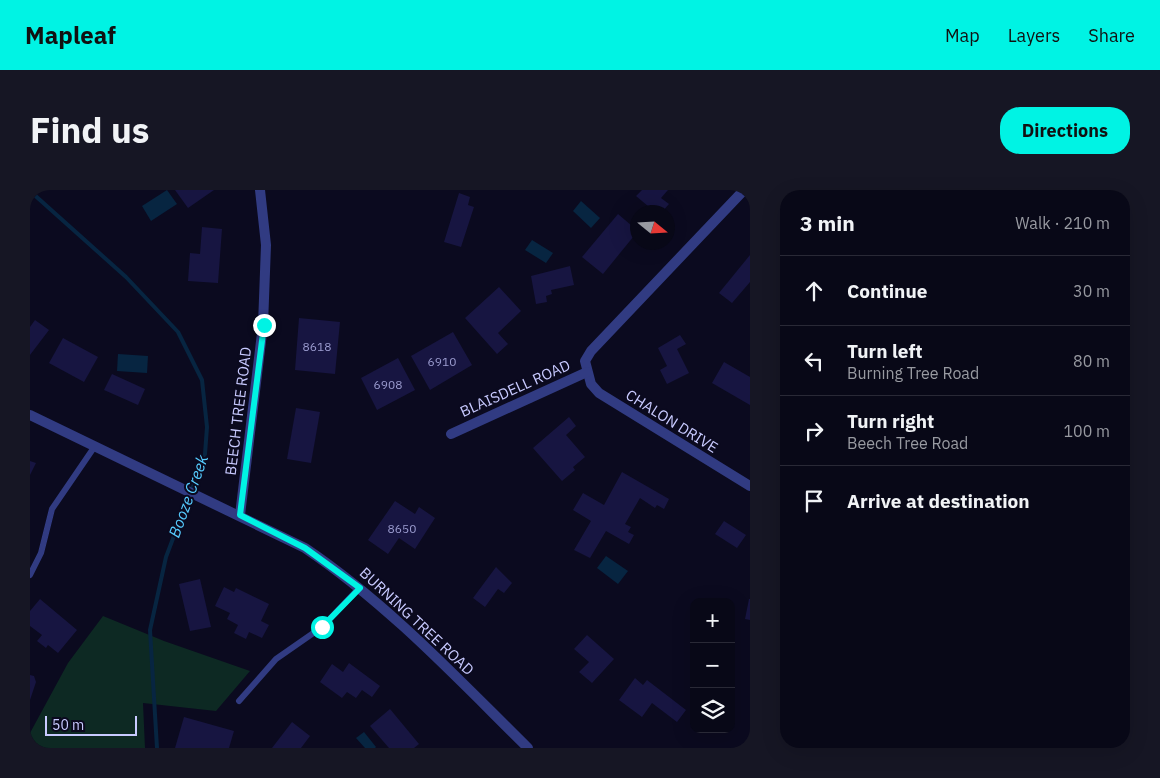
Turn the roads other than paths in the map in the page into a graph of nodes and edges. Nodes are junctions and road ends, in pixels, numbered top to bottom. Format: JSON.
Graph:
{"nodes":[{"id":1,"x":260,"y":190,"type":"edge"},
{"id":2,"x":744,"y":190,"type":"edge"},
{"id":3,"x":587,"y":372,"type":"junction"},
{"id":4,"x":30,"y":415,"type":"edge"},
{"id":5,"x":451,"y":434,"type":"dead end"},
{"id":6,"x":95,"y":446,"type":"junction"},
{"id":7,"x":750,"y":486,"type":"edge"},
{"id":8,"x":240,"y":515,"type":"junction"},
{"id":9,"x":30,"y":575,"type":"edge"},
{"id":10,"x":360,"y":588,"type":"junction"},
{"id":11,"x":238,"y":701,"type":"dead end"},
{"id":12,"x":528,"y":748,"type":"edge"}],
"edges":[{"from":1,"to":8,"type":"street","name":"BEECH TREE ROAD"},
{"from":2,"to":3,"type":"street","name":"BLAISDELL ROAD"},
{"from":3,"to":5,"type":"street","name":"BLAISDELL ROAD"},
{"from":3,"to":7,"type":"street","name":"CHALON DRIVE"},
{"from":4,"to":6,"type":"street","name":"BURNING TREE ROAD"},
{"from":6,"to":8,"type":"street","name":"BURNING TREE ROAD"},
{"from":6,"to":9,"type":"lane"},
{"from":8,"to":10,"type":"street","name":"BURNING TREE ROAD"},
{"from":10,"to":11,"type":"lane"},
{"from":10,"to":12,"type":"street","name":"BURNING TREE ROAD"}]}
